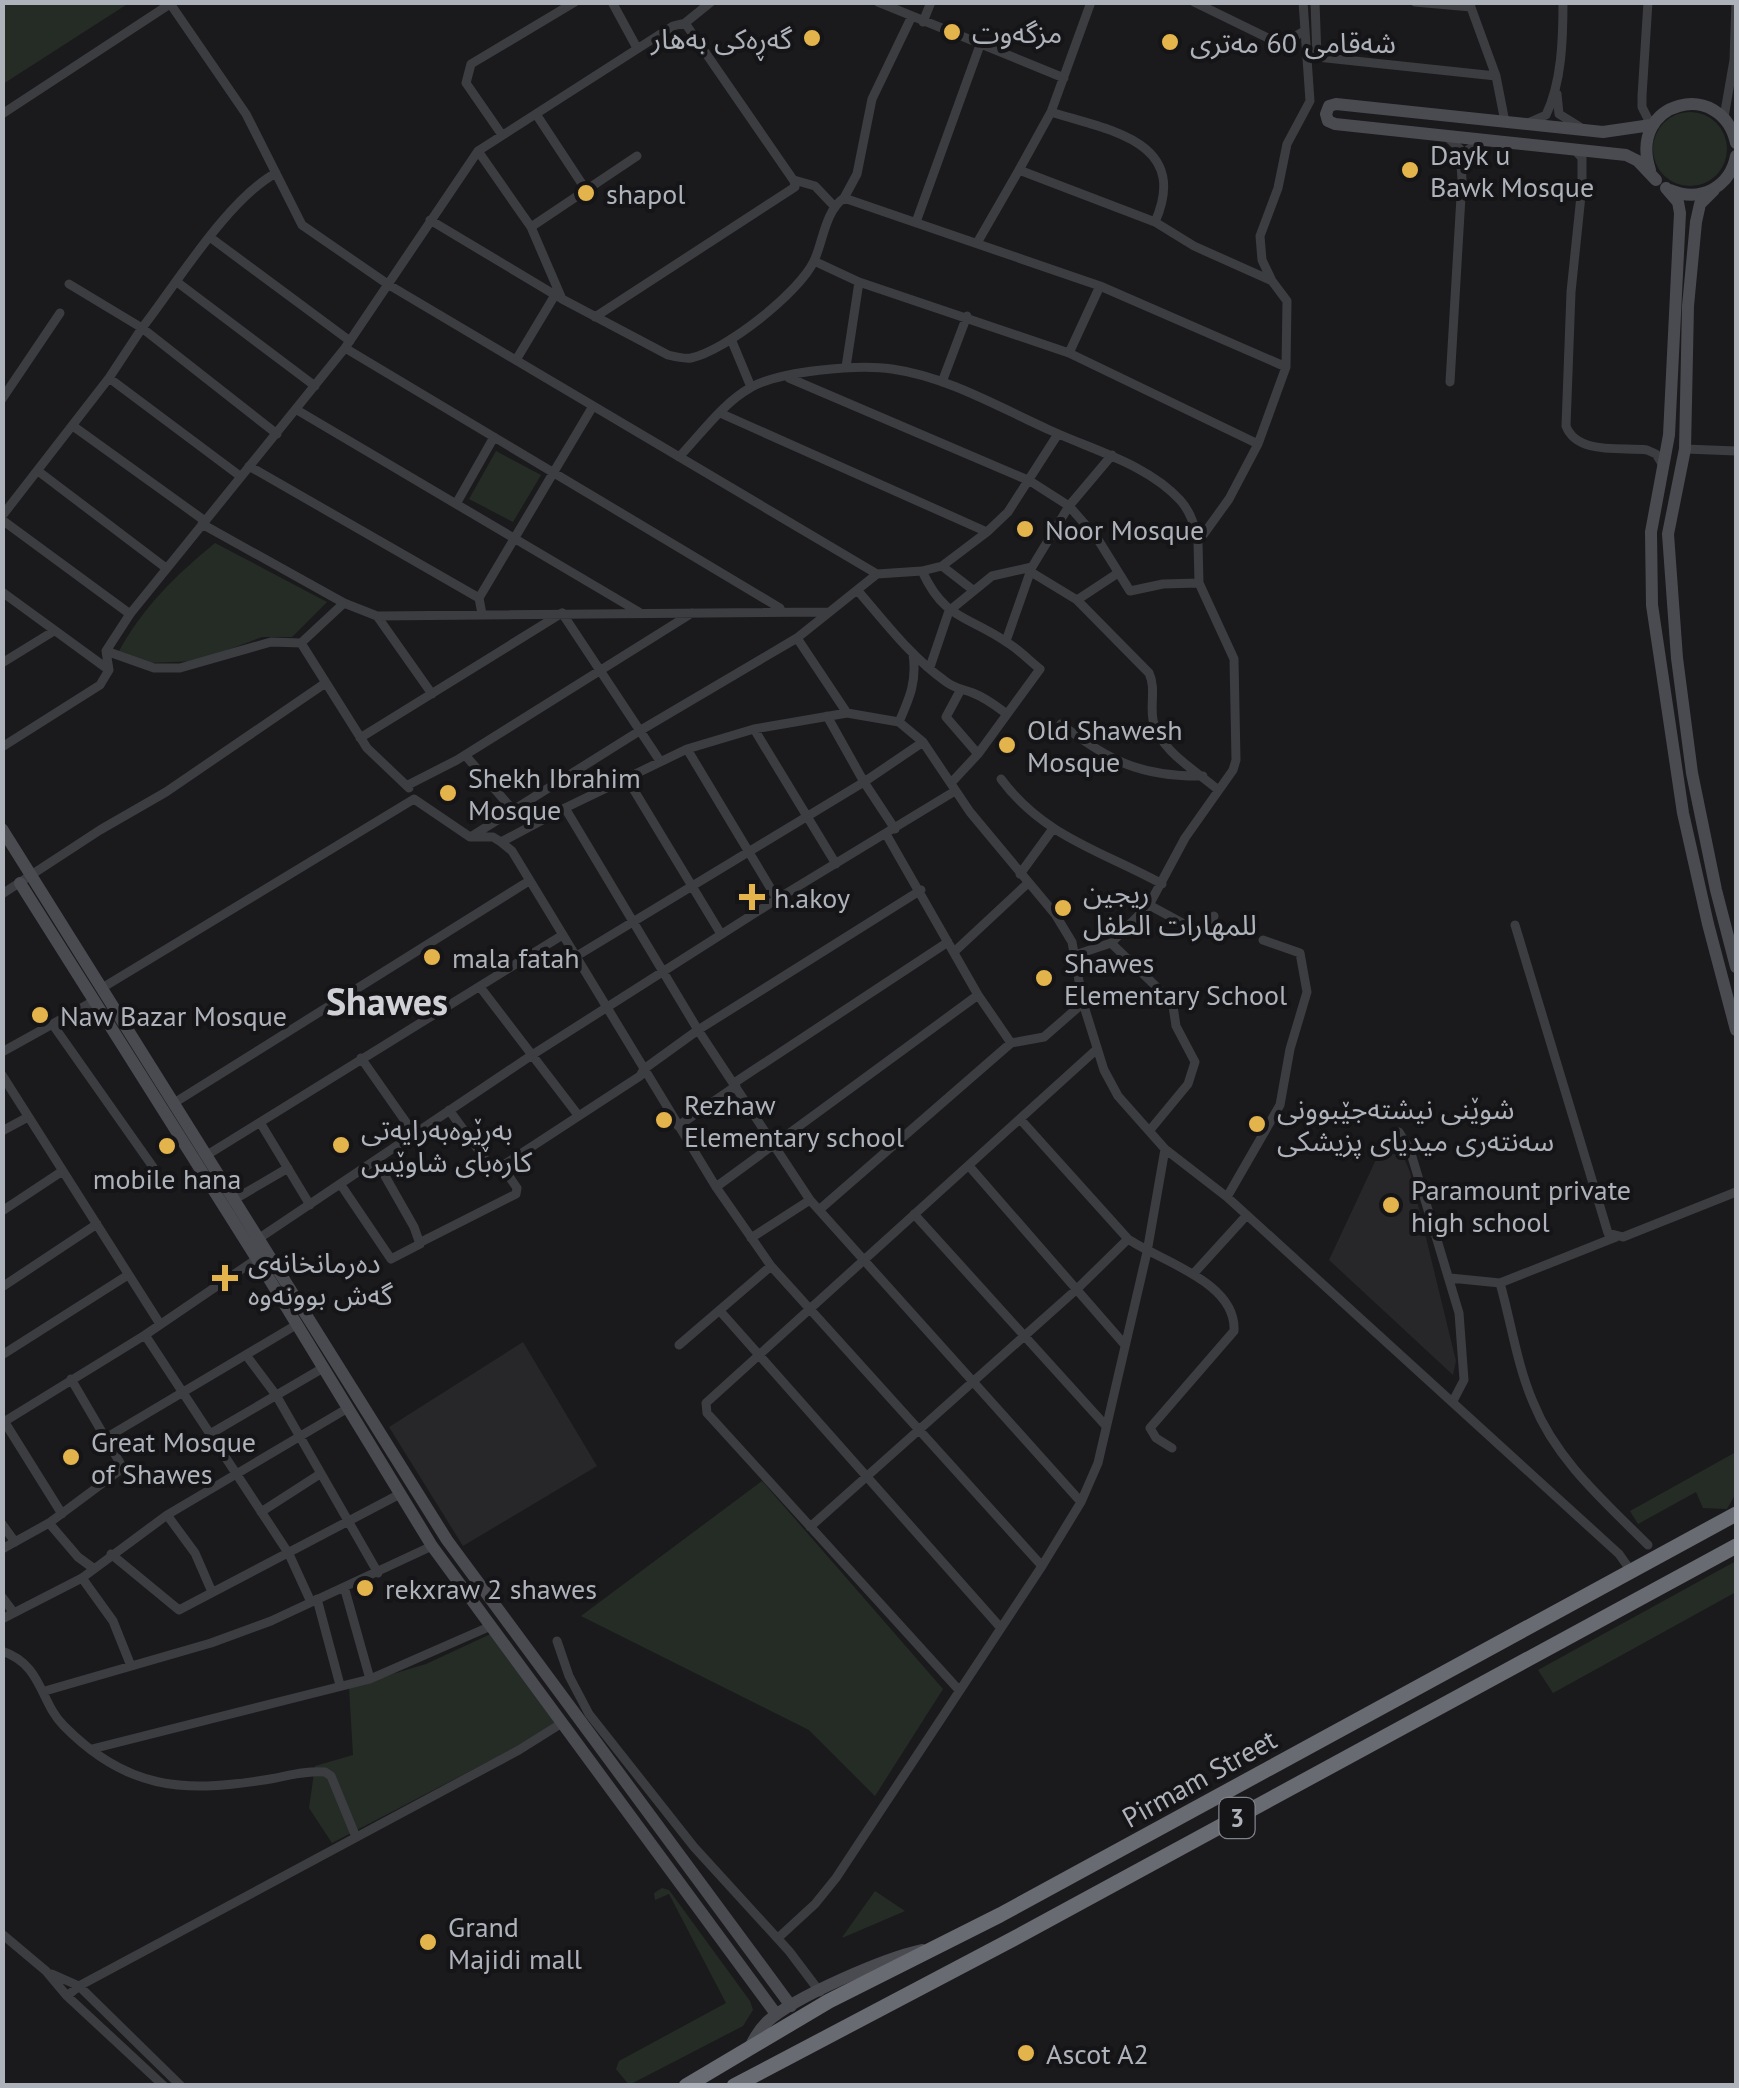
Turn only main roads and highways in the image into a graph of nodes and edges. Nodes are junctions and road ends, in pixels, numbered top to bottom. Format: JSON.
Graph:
{"nodes":[{"id":1,"x":1736,"y":1514,"type":"edge"},
{"id":2,"x":1736,"y":1546,"type":"edge"},
{"id":3,"x":686,"y":2086,"type":"edge"},
{"id":4,"x":734,"y":2086,"type":"edge"}],
"edges":[{"from":1,"to":3,"type":"highway","name":"Pirmam Street","number":"3"},
{"from":2,"to":4,"type":"highway","name":"Pirmam Street","number":"3"}]}
